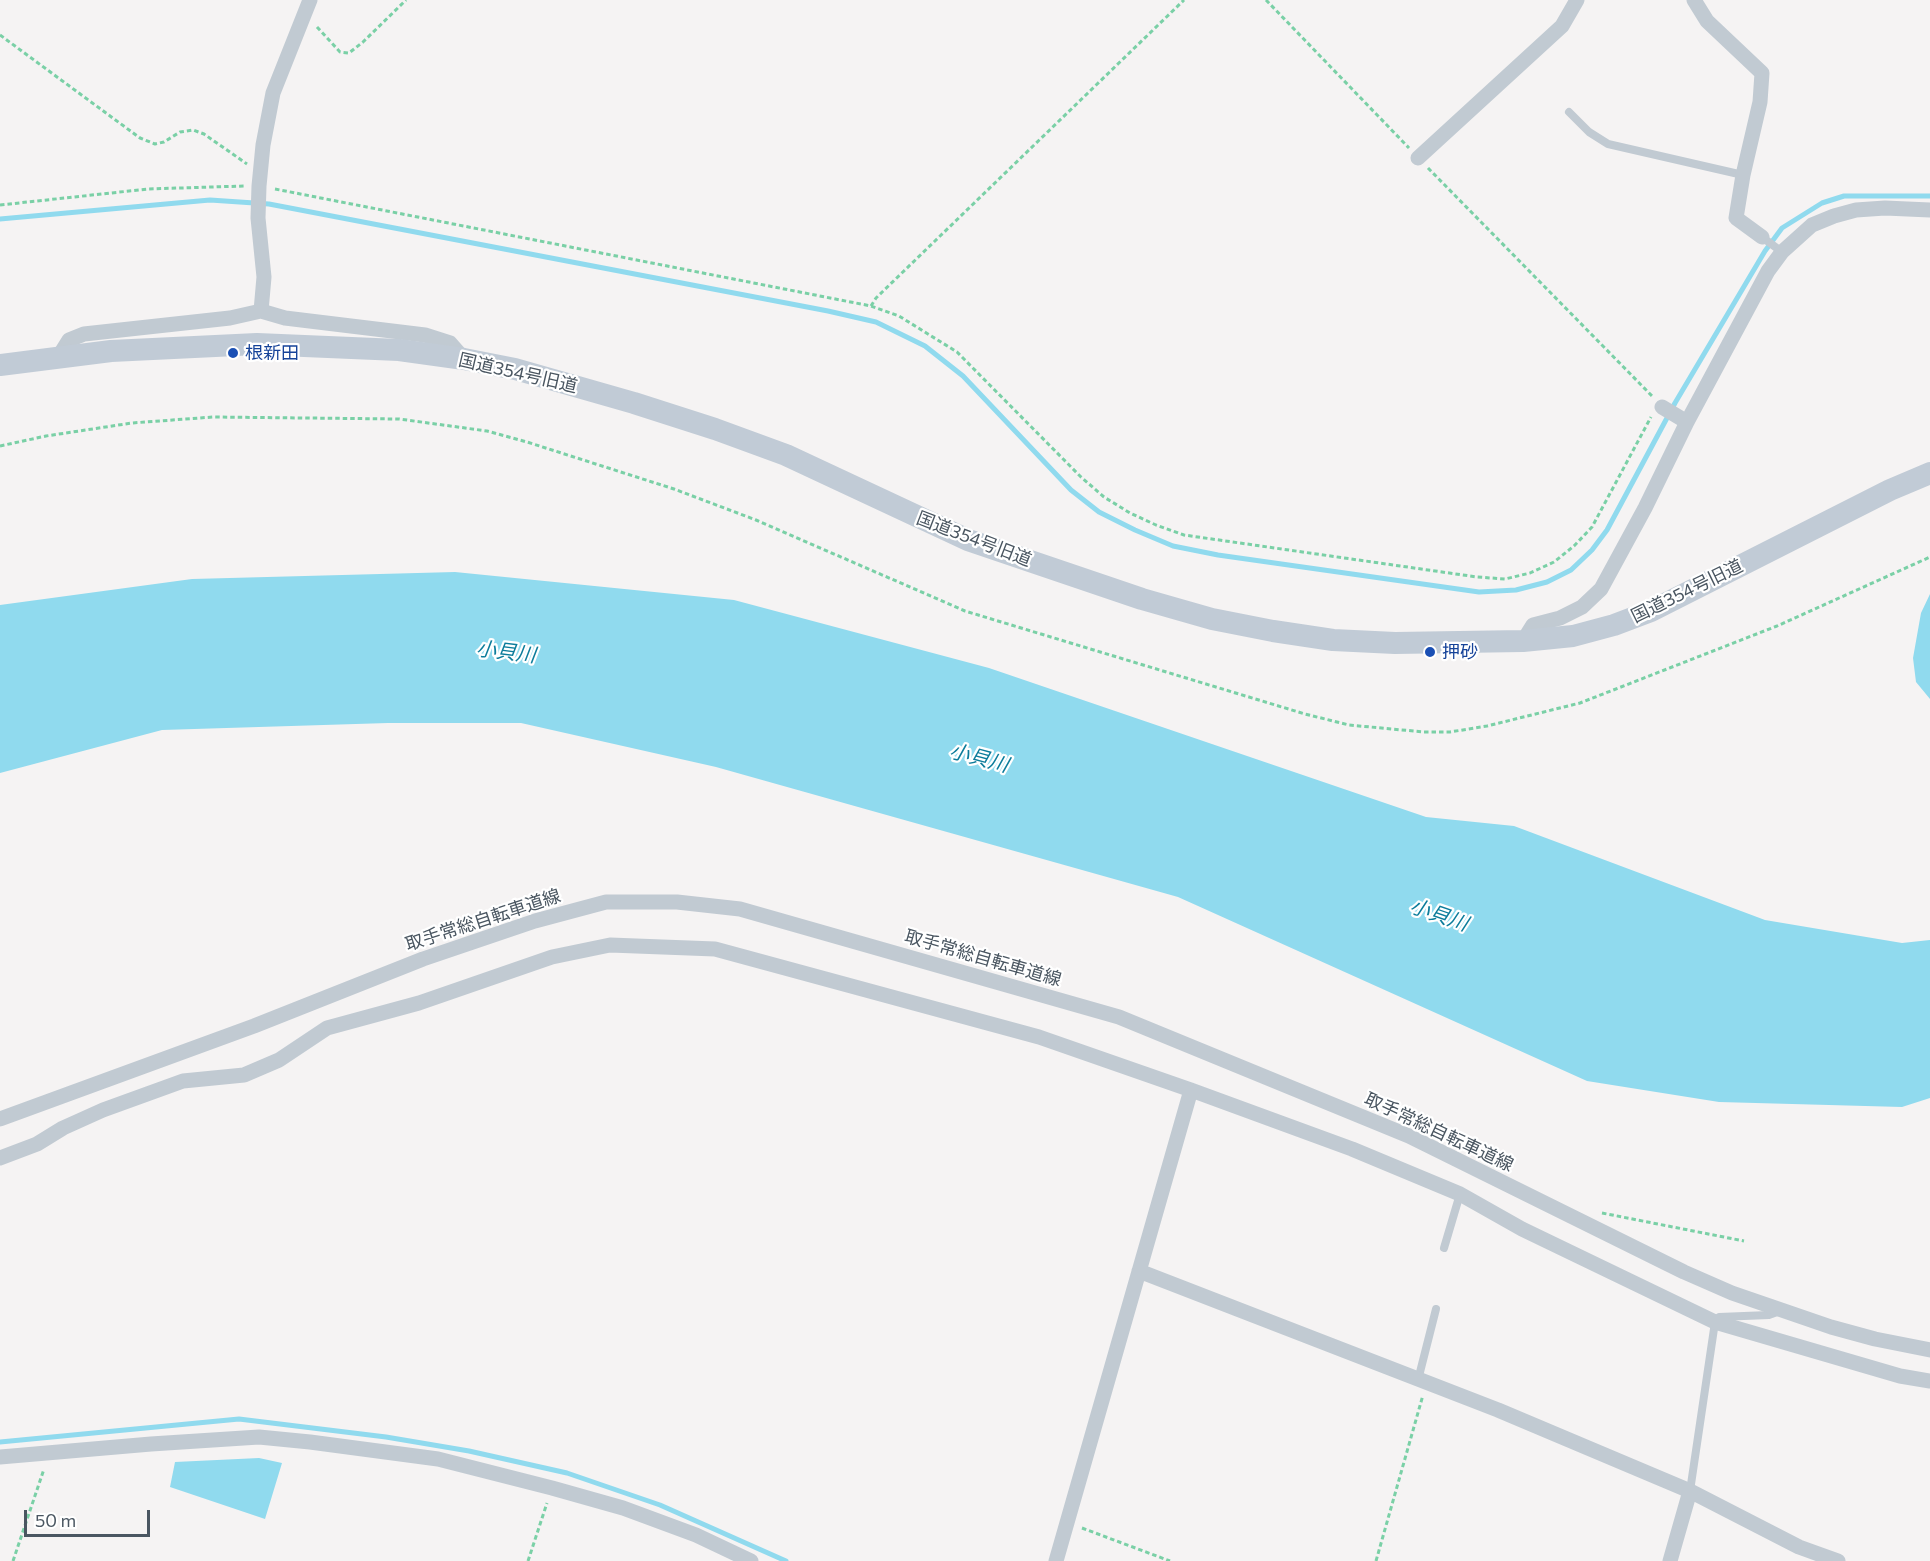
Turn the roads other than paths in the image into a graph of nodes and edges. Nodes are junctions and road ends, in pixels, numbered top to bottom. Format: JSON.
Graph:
{"nodes":[{"id":1,"x":310,"y":0,"type":"edge"},
{"id":2,"x":1577,"y":0,"type":"edge"},
{"id":3,"x":1694,"y":0,"type":"edge"},
{"id":4,"x":1569,"y":112,"type":"dead end"},
{"id":5,"x":1419,"y":158,"type":"road end"},
{"id":6,"x":1743,"y":175,"type":"junction"},
{"id":7,"x":1930,"y":210,"type":"edge"},
{"id":8,"x":1762,"y":237,"type":"joint"},
{"id":9,"x":1779,"y":249,"type":"junction"},
{"id":10,"x":261,"y":311,"type":"junction"},
{"id":11,"x":59,"y":356,"type":"junction"},
{"id":12,"x":464,"y":359,"type":"junction"},
{"id":13,"x":0,"y":365,"type":"edge"},
{"id":14,"x":1660,"y":405,"type":"road end"},
{"id":15,"x":1682,"y":419,"type":"junction"},
{"id":16,"x":1930,"y":473,"type":"edge"},
{"id":17,"x":1523,"y":641,"type":"junction"},
{"id":18,"x":1191,"y":1090,"type":"junction"},
{"id":19,"x":0,"y":1119,"type":"edge"},
{"id":20,"x":0,"y":1158,"type":"edge"},
{"id":21,"x":1460,"y":1194,"type":"junction"},
{"id":22,"x":1444,"y":1248,"type":"dead end"},
{"id":23,"x":1139,"y":1270,"type":"junction"},
{"id":24,"x":1436,"y":1309,"type":"dead end"},
{"id":25,"x":1781,"y":1310,"type":"junction"},
{"id":26,"x":1715,"y":1322,"type":"junction"},
{"id":27,"x":1930,"y":1350,"type":"edge"},
{"id":28,"x":1423,"y":1381,"type":"junction"},
{"id":29,"x":1930,"y":1381,"type":"edge"},
{"id":30,"x":0,"y":1457,"type":"edge"},
{"id":31,"x":1690,"y":1491,"type":"junction"},
{"id":32,"x":751,"y":1561,"type":"edge"},
{"id":33,"x":1056,"y":1561,"type":"edge"},
{"id":34,"x":1670,"y":1561,"type":"edge"},
{"id":35,"x":1838,"y":1561,"type":"edge"}],
"edges":[{"from":1,"to":10,"type":"street"},
{"from":2,"to":5,"type":"street"},
{"from":3,"to":6,"type":"street"},
{"from":4,"to":6,"type":"lane"},
{"from":6,"to":8,"type":"street"},
{"from":7,"to":9,"type":"street"},
{"from":8,"to":9,"type":"lane"},
{"from":9,"to":15,"type":"street"},
{"from":10,"to":11,"type":"street"},
{"from":10,"to":12,"type":"street"},
{"from":11,"to":12,"type":"street","name":"国道354号旧道"},
{"from":11,"to":13,"type":"street","name":"国道354号旧道"},
{"from":12,"to":17,"type":"street","name":"国道354号旧道"},
{"from":14,"to":15,"type":"street"},
{"from":15,"to":17,"type":"street"},
{"from":16,"to":17,"type":"street","name":"国道354号旧道"},
{"from":18,"to":20,"type":"street"},
{"from":18,"to":21,"type":"street"},
{"from":18,"to":23,"type":"street"},
{"from":19,"to":25,"type":"street","name":"取手常総自転車道線"},
{"from":21,"to":22,"type":"lane"},
{"from":21,"to":26,"type":"street"},
{"from":23,"to":28,"type":"street"},
{"from":23,"to":33,"type":"street"},
{"from":24,"to":28,"type":"lane"},
{"from":25,"to":26,"type":"lane"},
{"from":25,"to":27,"type":"street","name":"取手常総自転車道線"},
{"from":26,"to":29,"type":"street"},
{"from":26,"to":31,"type":"lane"},
{"from":28,"to":31,"type":"street"},
{"from":30,"to":32,"type":"street"},
{"from":31,"to":34,"type":"street"},
{"from":31,"to":35,"type":"street"}]}
